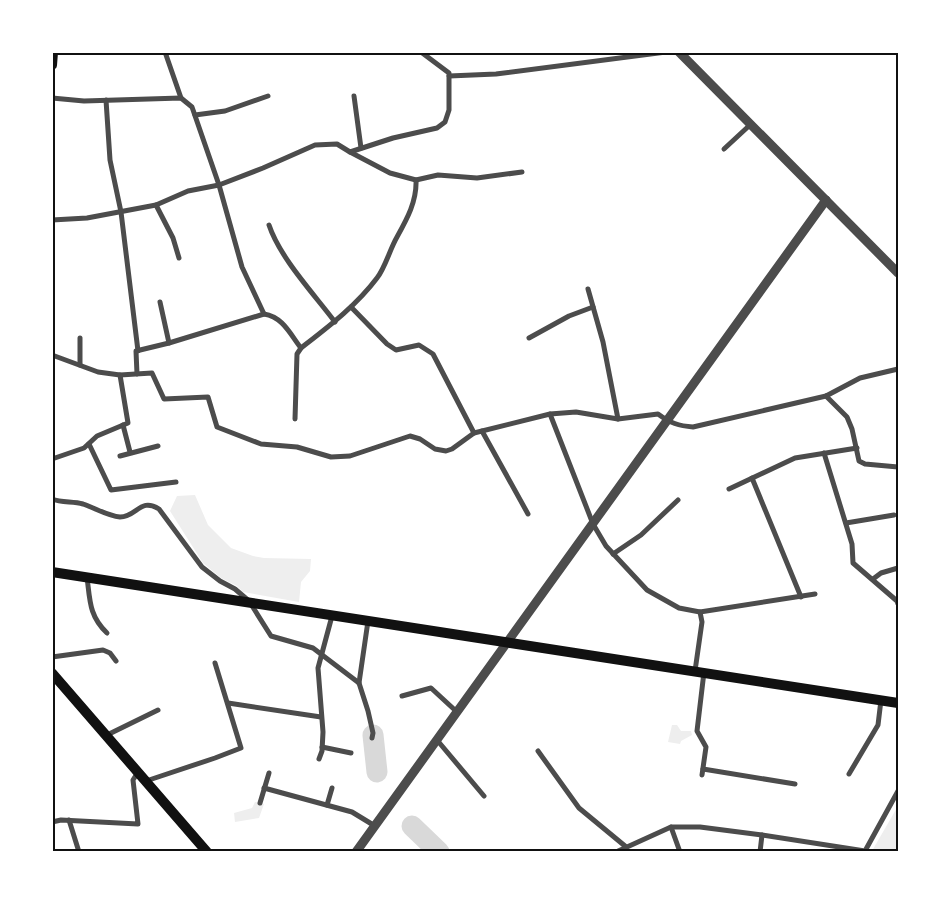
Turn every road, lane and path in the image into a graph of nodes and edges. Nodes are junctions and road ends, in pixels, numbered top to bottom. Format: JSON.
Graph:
{"nodes":[{"id":1,"x":54,"y":52,"type":"edge"},
{"id":2,"x":165,"y":52,"type":"edge"},
{"id":3,"x":421,"y":52,"type":"edge"},
{"id":4,"x":666,"y":52,"type":"edge"},
{"id":5,"x":679,"y":52,"type":"edge"},
{"id":6,"x":52,"y":65,"type":"edge"},
{"id":7,"x":449,"y":76,"type":"junction"},
{"id":8,"x":268,"y":96,"type":"dead end"},
{"id":9,"x":354,"y":96,"type":"dead end"},
{"id":10,"x":52,"y":98,"type":"edge"},
{"id":11,"x":181,"y":98,"type":"junction"},
{"id":12,"x":106,"y":100,"type":"junction"},
{"id":13,"x":194,"y":115,"type":"junction"},
{"id":14,"x":751,"y":124,"type":"junction"},
{"id":15,"x":361,"y":148,"type":"junction"},
{"id":16,"x":724,"y":149,"type":"dead end"},
{"id":17,"x":350,"y":152,"type":"junction"},
{"id":18,"x":522,"y":172,"type":"dead end"},
{"id":19,"x":416,"y":180,"type":"junction"},
{"id":20,"x":219,"y":185,"type":"junction"},
{"id":21,"x":826,"y":200,"type":"junction"},
{"id":22,"x":156,"y":205,"type":"junction"},
{"id":23,"x":121,"y":212,"type":"junction"},
{"id":24,"x":52,"y":220,"type":"edge"},
{"id":25,"x":269,"y":224,"type":"dead end"},
{"id":26,"x":179,"y":258,"type":"dead end"},
{"id":27,"x":898,"y":273,"type":"edge"},
{"id":28,"x":588,"y":290,"type":"dead end"},
{"id":29,"x":160,"y":302,"type":"dead end"},
{"id":30,"x":351,"y":307,"type":"junction"},
{"id":31,"x":593,"y":307,"type":"junction"},
{"id":32,"x":264,"y":314,"type":"junction"},
{"id":33,"x":335,"y":322,"type":"junction"},
{"id":34,"x":80,"y":338,"type":"dead end"},
{"id":35,"x":528,"y":338,"type":"dead end"},
{"id":36,"x":169,"y":344,"type":"junction"},
{"id":37,"x":301,"y":348,"type":"junction"},
{"id":38,"x":138,"y":351,"type":"junction"},
{"id":39,"x":52,"y":355,"type":"edge"},
{"id":40,"x":80,"y":365,"type":"junction"},
{"id":41,"x":898,"y":369,"type":"edge"},
{"id":42,"x":137,"y":374,"type":"junction"},
{"id":43,"x":120,"y":375,"type":"junction"},
{"id":44,"x":826,"y":396,"type":"junction"},
{"id":45,"x":550,"y":414,"type":"junction"},
{"id":46,"x":295,"y":418,"type":"dead end"},
{"id":47,"x":618,"y":419,"type":"junction"},
{"id":48,"x":667,"y":421,"type":"junction"},
{"id":49,"x":123,"y":425,"type":"junction"},
{"id":50,"x":482,"y":431,"type":"junction"},
{"id":51,"x":474,"y":433,"type":"junction"},
{"id":52,"x":89,"y":444,"type":"junction"},
{"id":53,"x":158,"y":446,"type":"dead end"},
{"id":54,"x":857,"y":448,"type":"junction"},
{"id":55,"x":130,"y":452,"type":"junction"},
{"id":56,"x":824,"y":453,"type":"junction"},
{"id":57,"x":120,"y":456,"type":"dead end"},
{"id":58,"x":52,"y":458,"type":"edge"},
{"id":59,"x":898,"y":467,"type":"edge"},
{"id":60,"x":752,"y":478,"type":"junction"},
{"id":61,"x":176,"y":482,"type":"dead end"},
{"id":62,"x":729,"y":489,"type":"dead end"},
{"id":63,"x":52,"y":499,"type":"edge"},
{"id":64,"x":678,"y":500,"type":"dead end"},
{"id":65,"x":528,"y":514,"type":"dead end"},
{"id":66,"x":894,"y":515,"type":"dead end"},
{"id":67,"x":846,"y":523,"type":"junction"},
{"id":68,"x":593,"y":524,"type":"junction"},
{"id":69,"x":614,"y":554,"type":"junction"},
{"id":70,"x":898,"y":568,"type":"edge"},
{"id":71,"x":52,"y":572,"type":"edge"},
{"id":72,"x":87,"y":576,"type":"junction"},
{"id":73,"x":873,"y":579,"type":"junction"},
{"id":74,"x":815,"y":594,"type":"dead end"},
{"id":75,"x":801,"y":597,"type":"junction"},
{"id":76,"x":249,"y":601,"type":"junction"},
{"id":77,"x":898,"y":604,"type":"edge"},
{"id":78,"x":700,"y":612,"type":"junction"},
{"id":79,"x":332,"y":615,"type":"junction"},
{"id":80,"x":368,"y":622,"type":"junction"},
{"id":81,"x":107,"y":633,"type":"dead end"},
{"id":82,"x":508,"y":642,"type":"junction"},
{"id":83,"x":322,"y":653,"type":"junction"},
{"id":84,"x":52,"y":657,"type":"edge"},
{"id":85,"x":116,"y":661,"type":"dead end"},
{"id":86,"x":215,"y":663,"type":"dead end"},
{"id":87,"x":699,"y":671,"type":"junction"},
{"id":88,"x":52,"y":673,"type":"edge"},
{"id":89,"x":359,"y":682,"type":"junction"},
{"id":90,"x":402,"y":696,"type":"dead end"},
{"id":91,"x":881,"y":700,"type":"junction"},
{"id":92,"x":228,"y":703,"type":"junction"},
{"id":93,"x":898,"y":703,"type":"edge"},
{"id":94,"x":158,"y":710,"type":"dead end"},
{"id":95,"x":457,"y":712,"type":"junction"},
{"id":96,"x":321,"y":717,"type":"junction"},
{"id":97,"x":106,"y":735,"type":"junction"},
{"id":98,"x":372,"y":738,"type":"dead end"},
{"id":99,"x":437,"y":740,"type":"junction"},
{"id":100,"x":322,"y":747,"type":"junction"},
{"id":101,"x":538,"y":751,"type":"dead end"},
{"id":102,"x":351,"y":752,"type":"dead end"},
{"id":103,"x":319,"y":759,"type":"dead end"},
{"id":104,"x":138,"y":772,"type":"junction"},
{"id":105,"x":268,"y":774,"type":"dead end"},
{"id":106,"x":849,"y":774,"type":"dead end"},
{"id":107,"x":146,"y":781,"type":"junction"},
{"id":108,"x":795,"y":784,"type":"dead end"},
{"id":109,"x":264,"y":788,"type":"junction"},
{"id":110,"x":332,"y":788,"type":"dead end"},
{"id":111,"x":898,"y":791,"type":"edge"},
{"id":112,"x":484,"y":796,"type":"dead end"},
{"id":113,"x":260,"y":803,"type":"dead end"},
{"id":114,"x":327,"y":805,"type":"junction"},
{"id":115,"x":69,"y":820,"type":"junction"},
{"id":116,"x":52,"y":822,"type":"edge"},
{"id":117,"x":375,"y":826,"type":"junction"},
{"id":118,"x":671,"y":827,"type":"junction"},
{"id":119,"x":762,"y":835,"type":"junction"},
{"id":120,"x":625,"y":846,"type":"junction"},
{"id":121,"x":79,"y":852,"type":"edge"},
{"id":122,"x":207,"y":852,"type":"edge"},
{"id":123,"x":356,"y":852,"type":"edge"},
{"id":124,"x":616,"y":852,"type":"edge"},
{"id":125,"x":680,"y":852,"type":"edge"},
{"id":126,"x":760,"y":852,"type":"edge"}],
"edges":[{"from":1,"to":6,"type":"main road"},
{"from":2,"to":11,"type":"street"},
{"from":3,"to":7,"type":"street"},
{"from":4,"to":7,"type":"street"},
{"from":5,"to":14,"type":"street"},
{"from":7,"to":15,"type":"street"},
{"from":8,"to":13,"type":"street"},
{"from":9,"to":15,"type":"street"},
{"from":10,"to":12,"type":"street"},
{"from":11,"to":12,"type":"street"},
{"from":11,"to":13,"type":"street"},
{"from":12,"to":23,"type":"street"},
{"from":13,"to":20,"type":"street"},
{"from":14,"to":16,"type":"street"},
{"from":14,"to":21,"type":"street"},
{"from":15,"to":17,"type":"street"},
{"from":17,"to":19,"type":"street"},
{"from":17,"to":20,"type":"street"},
{"from":18,"to":19,"type":"street"},
{"from":19,"to":30,"type":"street"},
{"from":20,"to":22,"type":"street"},
{"from":20,"to":32,"type":"street"},
{"from":21,"to":27,"type":"street"},
{"from":21,"to":48,"type":"street"},
{"from":22,"to":23,"type":"street"},
{"from":22,"to":26,"type":"street"},
{"from":23,"to":24,"type":"street"},
{"from":23,"to":38,"type":"street"},
{"from":25,"to":33,"type":"street"},
{"from":28,"to":31,"type":"street"},
{"from":29,"to":36,"type":"street"},
{"from":30,"to":33,"type":"street"},
{"from":30,"to":51,"type":"street"},
{"from":31,"to":35,"type":"street"},
{"from":31,"to":47,"type":"street"},
{"from":32,"to":36,"type":"street"},
{"from":32,"to":37,"type":"street"},
{"from":33,"to":37,"type":"street"},
{"from":34,"to":40,"type":"street"},
{"from":36,"to":38,"type":"street"},
{"from":37,"to":46,"type":"street"},
{"from":38,"to":42,"type":"street"},
{"from":39,"to":40,"type":"street"},
{"from":40,"to":43,"type":"street"},
{"from":41,"to":44,"type":"street"},
{"from":42,"to":43,"type":"street"},
{"from":42,"to":51,"type":"street"},
{"from":43,"to":49,"type":"street"},
{"from":44,"to":48,"type":"street"},
{"from":44,"to":54,"type":"street"},
{"from":45,"to":47,"type":"street"},
{"from":45,"to":50,"type":"street"},
{"from":45,"to":68,"type":"street"},
{"from":47,"to":48,"type":"street"},
{"from":48,"to":68,"type":"street"},
{"from":49,"to":52,"type":"street"},
{"from":49,"to":55,"type":"street"},
{"from":50,"to":51,"type":"street"},
{"from":50,"to":65,"type":"street"},
{"from":52,"to":58,"type":"street"},
{"from":52,"to":61,"type":"street"},
{"from":53,"to":55,"type":"street"},
{"from":54,"to":56,"type":"street"},
{"from":54,"to":59,"type":"street"},
{"from":55,"to":57,"type":"street"},
{"from":56,"to":60,"type":"street"},
{"from":56,"to":67,"type":"street"},
{"from":60,"to":62,"type":"street"},
{"from":60,"to":75,"type":"street"},
{"from":63,"to":76,"type":"street"},
{"from":64,"to":69,"type":"street"},
{"from":66,"to":67,"type":"street"},
{"from":67,"to":73,"type":"street"},
{"from":68,"to":69,"type":"street"},
{"from":68,"to":82,"type":"street"},
{"from":69,"to":78,"type":"street"},
{"from":70,"to":73,"type":"street"},
{"from":71,"to":72,"type":"main road"},
{"from":72,"to":76,"type":"main road"},
{"from":72,"to":81,"type":"street"},
{"from":73,"to":77,"type":"street"},
{"from":74,"to":75,"type":"street"},
{"from":75,"to":78,"type":"street"},
{"from":76,"to":79,"type":"main road"},
{"from":76,"to":83,"type":"street"},
{"from":78,"to":87,"type":"street"},
{"from":79,"to":80,"type":"main road"},
{"from":79,"to":83,"type":"street"},
{"from":80,"to":82,"type":"main road"},
{"from":80,"to":89,"type":"street"},
{"from":82,"to":87,"type":"main road"},
{"from":82,"to":95,"type":"street"},
{"from":83,"to":89,"type":"street"},
{"from":83,"to":96,"type":"street"},
{"from":84,"to":85,"type":"street"},
{"from":86,"to":92,"type":"street"},
{"from":87,"to":91,"type":"main road"},
{"from":87,"to":108,"type":"street"},
{"from":88,"to":97,"type":"main road"},
{"from":89,"to":98,"type":"street"},
{"from":90,"to":95,"type":"street"},
{"from":91,"to":93,"type":"main road"},
{"from":91,"to":106,"type":"street"},
{"from":92,"to":96,"type":"street"},
{"from":92,"to":107,"type":"street"},
{"from":94,"to":97,"type":"street"},
{"from":95,"to":99,"type":"street"},
{"from":96,"to":100,"type":"street"},
{"from":97,"to":104,"type":"main road"},
{"from":99,"to":112,"type":"street"},
{"from":99,"to":117,"type":"street"},
{"from":100,"to":102,"type":"street"},
{"from":100,"to":103,"type":"street"},
{"from":101,"to":120,"type":"street"},
{"from":104,"to":107,"type":"main road"},
{"from":104,"to":115,"type":"street"},
{"from":105,"to":109,"type":"street"},
{"from":107,"to":122,"type":"main road"},
{"from":109,"to":113,"type":"street"},
{"from":109,"to":114,"type":"street"},
{"from":110,"to":114,"type":"street"},
{"from":111,"to":119,"type":"street"},
{"from":114,"to":117,"type":"street"},
{"from":115,"to":116,"type":"street"},
{"from":115,"to":121,"type":"street"},
{"from":117,"to":123,"type":"street"},
{"from":118,"to":119,"type":"street"},
{"from":118,"to":120,"type":"street"},
{"from":118,"to":125,"type":"street"},
{"from":119,"to":126,"type":"street"},
{"from":120,"to":124,"type":"street"}]}
